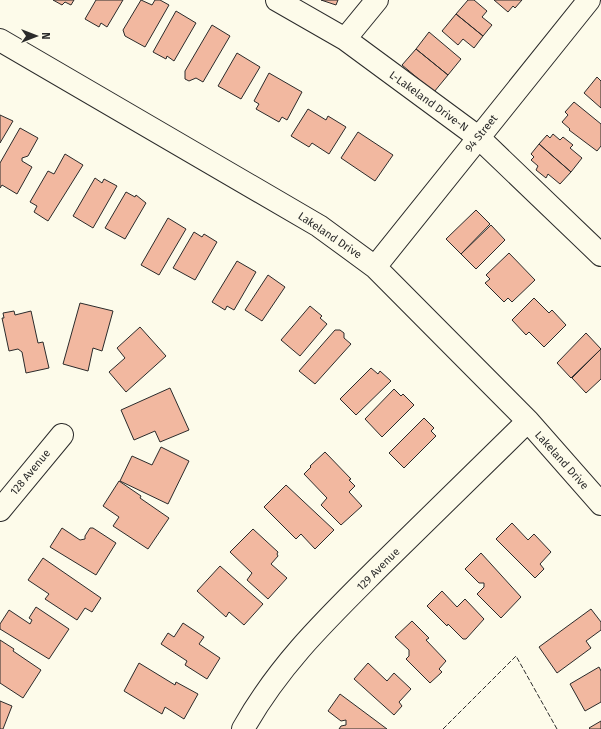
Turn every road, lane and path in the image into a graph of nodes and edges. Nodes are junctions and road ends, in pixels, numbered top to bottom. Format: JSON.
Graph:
{"nodes":[{"id":1,"x":277,"y":0,"type":"edge"},
{"id":2,"x":377,"y":0,"type":"edge"},
{"id":3,"x":589,"y":0,"type":"edge"},
{"id":4,"x":345,"y":39,"type":"junction"},
{"id":5,"x":0,"y":40,"type":"edge"},
{"id":6,"x":478,"y":137,"type":"junction"},
{"id":7,"x":598,"y":245,"type":"edge"},
{"id":8,"x":375,"y":267,"type":"junction"},
{"id":9,"x":528,"y":421,"type":"junction"},
{"id":10,"x":62,"y":435,"type":"dead end"},
{"id":11,"x":601,"y":504,"type":"edge"},
{"id":12,"x":0,"y":510,"type":"edge"},
{"id":13,"x":243,"y":729,"type":"edge"}],
"edges":[{"from":1,"to":4,"type":"street","name":"L-Lakeland Drive-N"},
{"from":2,"to":4,"type":"street"},
{"from":3,"to":6,"type":"street","name":"94 Street"},
{"from":4,"to":6,"type":"street","name":"L-Lakeland Drive-N"},
{"from":5,"to":8,"type":"street","name":"Lakeland Drive"},
{"from":6,"to":7,"type":"street","name":"L-Lakeland Drive-N"},
{"from":6,"to":8,"type":"street","name":"94 Street"},
{"from":8,"to":9,"type":"street","name":"Lakeland Drive"},
{"from":9,"to":11,"type":"street","name":"Lakeland Drive"},
{"from":9,"to":13,"type":"street","name":"129 Avenue"},
{"from":10,"to":12,"type":"street","name":"128 Avenue"}]}
